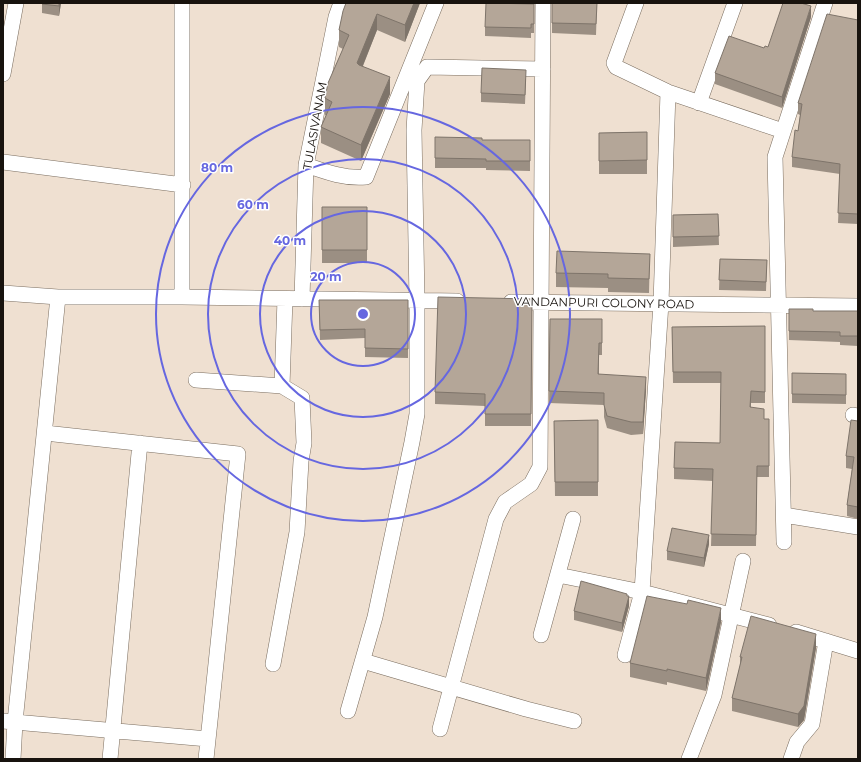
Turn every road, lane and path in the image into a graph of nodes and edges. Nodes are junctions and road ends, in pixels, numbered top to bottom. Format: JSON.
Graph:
{"nodes":[{"id":1,"x":16,"y":3,"type":"edge"},
{"id":2,"x":182,"y":3,"type":"edge"},
{"id":3,"x":341,"y":3,"type":"edge"},
{"id":4,"x":436,"y":3,"type":"edge"},
{"id":5,"x":543,"y":3,"type":"edge"},
{"id":6,"x":636,"y":3,"type":"edge"},
{"id":7,"x":736,"y":3,"type":"edge"},
{"id":8,"x":825,"y":3,"type":"edge"},
{"id":9,"x":543,"y":69,"type":"junction"},
{"id":10,"x":3,"y":74,"type":"edge"},
{"id":11,"x":668,"y":92,"type":"junction"},
{"id":12,"x":699,"y":103,"type":"junction"},
{"id":13,"x":783,"y":131,"type":"junction"},
{"id":14,"x":3,"y":162,"type":"edge"},
{"id":15,"x":306,"y":165,"type":"junction"},
{"id":16,"x":183,"y":185,"type":"junction"},
{"id":17,"x":3,"y":293,"type":"edge"},
{"id":18,"x":58,"y":297,"type":"junction"},
{"id":19,"x":182,"y":297,"type":"junction"},
{"id":20,"x":285,"y":299,"type":"junction"},
{"id":21,"x":302,"y":299,"type":"junction"},
{"id":22,"x":417,"y":301,"type":"junction"},
{"id":23,"x":471,"y":301,"type":"edge"},
{"id":24,"x":495,"y":302,"type":"edge"},
{"id":25,"x":542,"y":302,"type":"junction"},
{"id":26,"x":661,"y":304,"type":"junction"},
{"id":27,"x":779,"y":305,"type":"junction"},
{"id":28,"x":858,"y":306,"type":"edge"},
{"id":29,"x":196,"y":380,"type":"dead end"},
{"id":30,"x":282,"y":386,"type":"junction"},
{"id":31,"x":45,"y":433,"type":"junction"},
{"id":32,"x":140,"y":443,"type":"junction"},
{"id":33,"x":784,"y":515,"type":"junction"},
{"id":34,"x":573,"y":520,"type":"dead end"},
{"id":35,"x":858,"y":527,"type":"edge"},
{"id":36,"x":784,"y":542,"type":"dead end"},
{"id":37,"x":744,"y":561,"type":"dead end"},
{"id":38,"x":558,"y":575,"type":"junction"},
{"id":39,"x":642,"y":592,"type":"junction"},
{"id":40,"x":731,"y":614,"type":"junction"},
{"id":41,"x":541,"y":635,"type":"dead end"},
{"id":42,"x":826,"y":641,"type":"junction"},
{"id":43,"x":858,"y":651,"type":"edge"},
{"id":44,"x":625,"y":655,"type":"dead end"},
{"id":45,"x":363,"y":660,"type":"junction"},
{"id":46,"x":273,"y":664,"type":"dead end"},
{"id":47,"x":452,"y":687,"type":"junction"},
{"id":48,"x":348,"y":712,"type":"dead end"},
{"id":49,"x":9,"y":721,"type":"edge"},
{"id":50,"x":574,"y":721,"type":"dead end"},
{"id":51,"x":440,"y":729,"type":"dead end"},
{"id":52,"x":113,"y":730,"type":"junction"},
{"id":53,"x":208,"y":739,"type":"junction"},
{"id":54,"x":13,"y":759,"type":"edge"},
{"id":55,"x":110,"y":759,"type":"edge"},
{"id":56,"x":206,"y":759,"type":"edge"},
{"id":57,"x":689,"y":759,"type":"edge"},
{"id":58,"x":791,"y":759,"type":"edge"}],
"edges":[{"from":1,"to":10,"type":"street"},
{"from":2,"to":16,"type":"street"},
{"from":3,"to":15,"type":"street","name":"TULASIVANAM"},
{"from":4,"to":15,"type":"street"},
{"from":5,"to":9,"type":"street"},
{"from":6,"to":11,"type":"street"},
{"from":7,"to":12,"type":"street"},
{"from":8,"to":13,"type":"street"},
{"from":9,"to":22,"type":"street"},
{"from":9,"to":25,"type":"street"},
{"from":11,"to":12,"type":"street"},
{"from":11,"to":26,"type":"street"},
{"from":12,"to":13,"type":"street"},
{"from":13,"to":27,"type":"street"},
{"from":14,"to":16,"type":"street"},
{"from":15,"to":21,"type":"street","name":"TULASIVANAM"},
{"from":16,"to":19,"type":"street"},
{"from":17,"to":18,"type":"street"},
{"from":18,"to":19,"type":"street"},
{"from":18,"to":31,"type":"street"},
{"from":19,"to":20,"type":"street"},
{"from":20,"to":21,"type":"street"},
{"from":20,"to":30,"type":"street"},
{"from":21,"to":22,"type":"street"},
{"from":22,"to":23,"type":"street"},
{"from":22,"to":45,"type":"street"},
{"from":24,"to":25,"type":"street","name":"VANDANPURI COLONY ROAD"},
{"from":25,"to":26,"type":"street","name":"VANDANPURI COLONY ROAD"},
{"from":25,"to":47,"type":"street"},
{"from":26,"to":27,"type":"street","name":"VANDANPURI COLONY ROAD"},
{"from":26,"to":39,"type":"street"},
{"from":27,"to":28,"type":"street","name":"VANDANPURI COLONY ROAD"},
{"from":27,"to":33,"type":"street"},
{"from":29,"to":30,"type":"street"},
{"from":30,"to":46,"type":"street"},
{"from":31,"to":32,"type":"street"},
{"from":31,"to":49,"type":"street"},
{"from":32,"to":52,"type":"street"},
{"from":32,"to":53,"type":"street"},
{"from":33,"to":35,"type":"street"},
{"from":33,"to":36,"type":"street"},
{"from":34,"to":38,"type":"street"},
{"from":37,"to":40,"type":"street"},
{"from":38,"to":39,"type":"street"},
{"from":38,"to":41,"type":"street"},
{"from":39,"to":40,"type":"street"},
{"from":39,"to":44,"type":"street"},
{"from":40,"to":42,"type":"street"},
{"from":40,"to":57,"type":"street"},
{"from":42,"to":43,"type":"street"},
{"from":42,"to":58,"type":"street"},
{"from":45,"to":47,"type":"street"},
{"from":45,"to":48,"type":"street"},
{"from":47,"to":50,"type":"street"},
{"from":47,"to":51,"type":"street"},
{"from":49,"to":52,"type":"street"},
{"from":49,"to":54,"type":"street"},
{"from":52,"to":53,"type":"street"},
{"from":52,"to":55,"type":"street"},
{"from":53,"to":56,"type":"street"}]}
